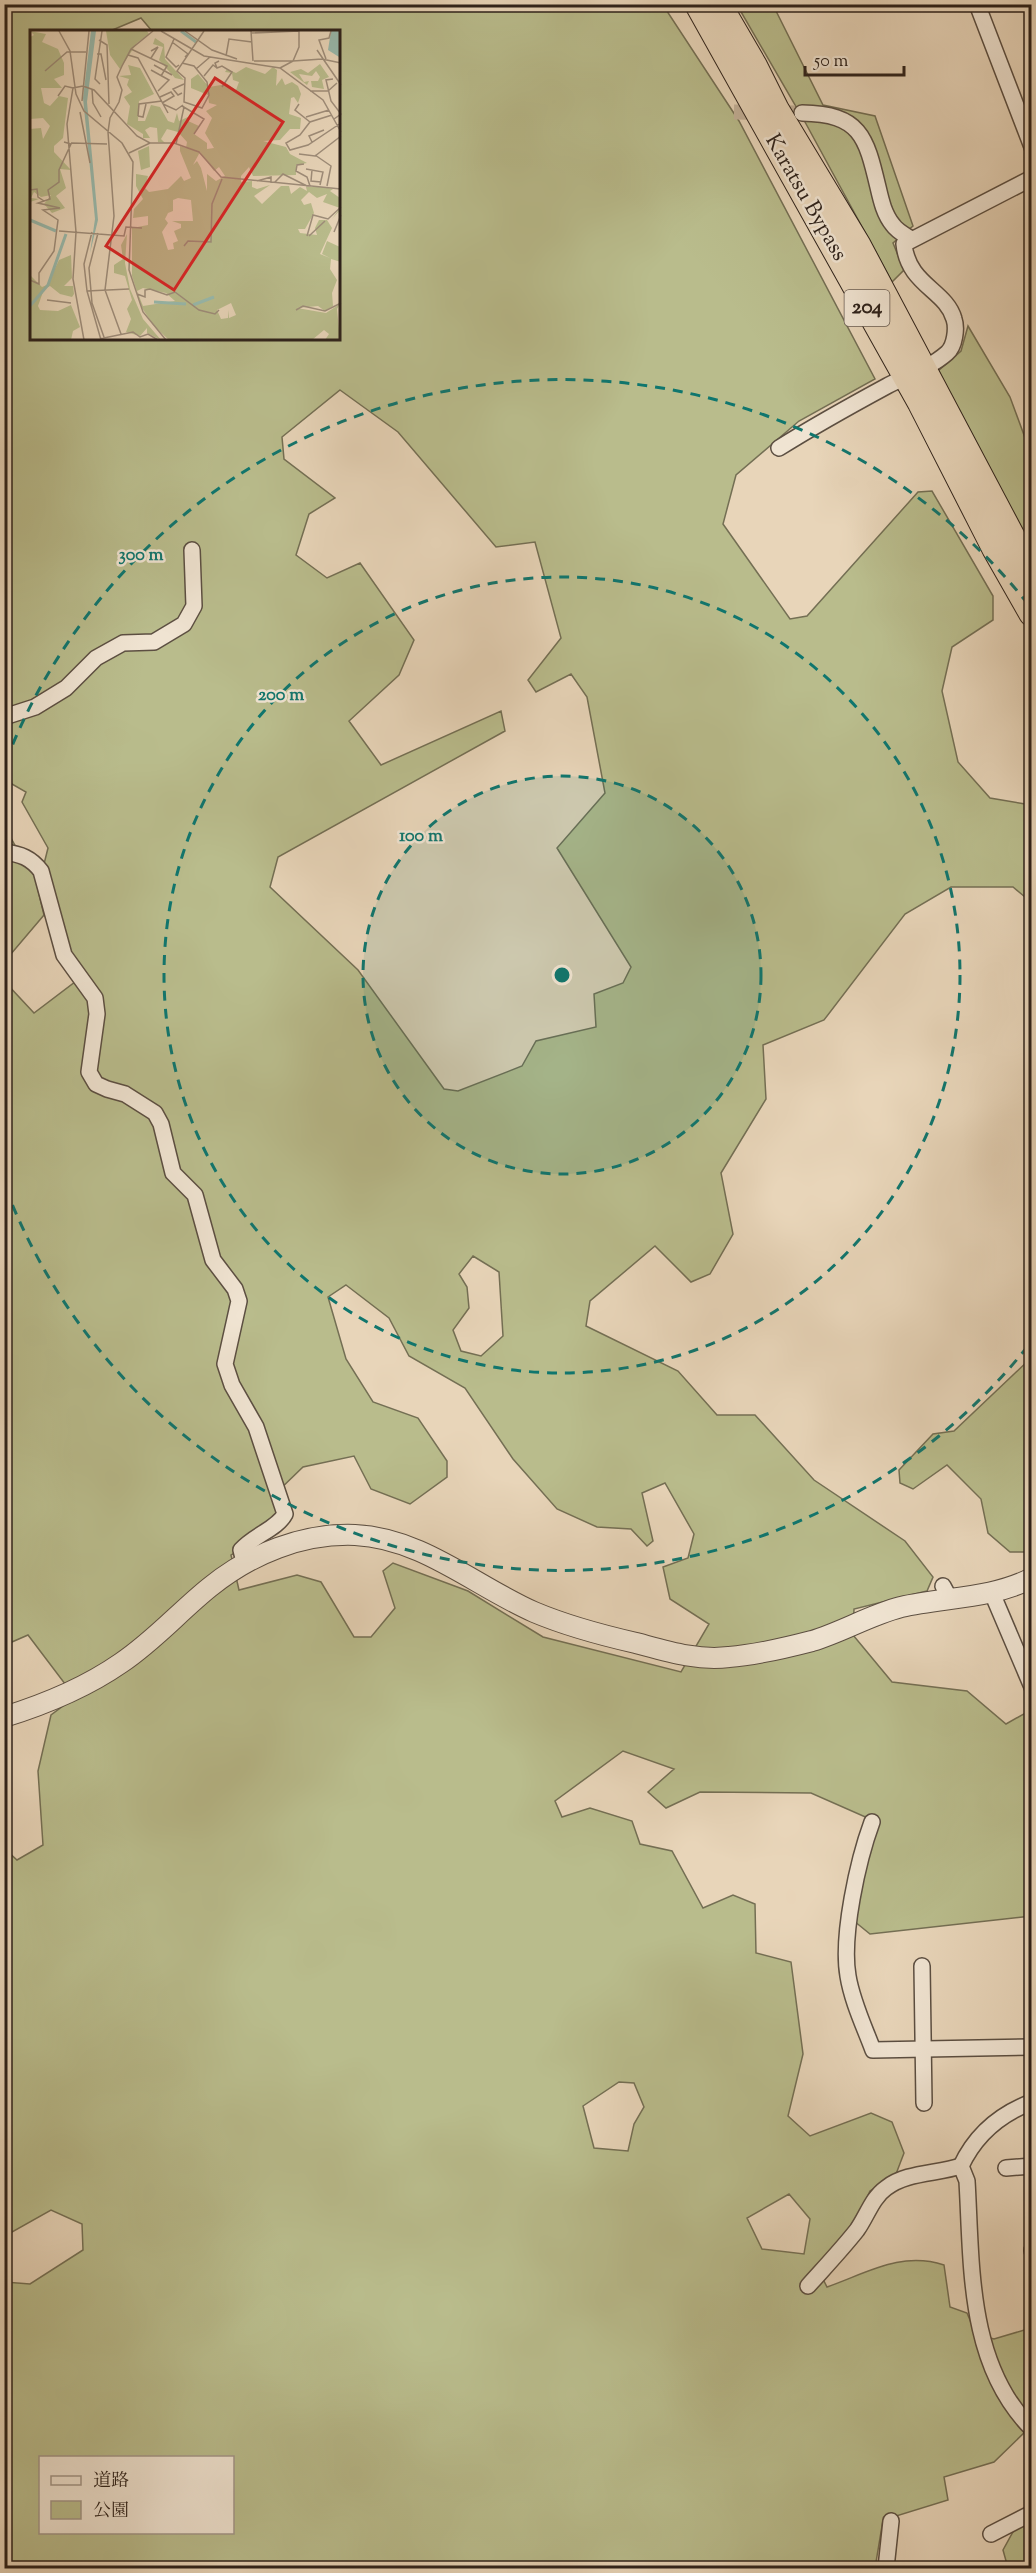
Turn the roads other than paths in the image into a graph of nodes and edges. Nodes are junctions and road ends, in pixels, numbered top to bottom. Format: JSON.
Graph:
{"nodes":[{"id":1,"x":698,"y":4,"type":"edge"},
{"id":2,"x":718,"y":4,"type":"edge"},
{"id":3,"x":977,"y":4,"type":"edge"},
{"id":4,"x":802,"y":113,"type":"tunnel mouth"},
{"id":5,"x":1032,"y":147,"type":"edge"},
{"id":6,"x":1032,"y":178,"type":"edge"},
{"id":7,"x":911,"y":239,"type":"junction"},
{"id":8,"x":913,"y":373,"type":"junction"},
{"id":9,"x":779,"y":448,"type":"dead end"},
{"id":10,"x":192,"y":550,"type":"dead end"},
{"id":11,"x":1032,"y":575,"type":"edge"},
{"id":12,"x":1032,"y":613,"type":"edge"},
{"id":13,"x":4,"y":717,"type":"edge"},
{"id":14,"x":4,"y":852,"type":"edge"},
{"id":15,"x":244,"y":1562,"type":"junction"},
{"id":16,"x":1032,"y":1578,"type":"edge"},
{"id":17,"x":992,"y":1593,"type":"junction"},
{"id":18,"x":1032,"y":1687,"type":"edge"},
{"id":19,"x":4,"y":1717,"type":"edge"},
{"id":20,"x":872,"y":1822,"type":"dead end"},
{"id":21,"x":922,"y":1966,"type":"dead end"},
{"id":22,"x":1032,"y":2047,"type":"edge"},
{"id":23,"x":923,"y":2051,"type":"junction"},
{"id":24,"x":1032,"y":2102,"type":"edge"},
{"id":25,"x":924,"y":2103,"type":"dead end"},
{"id":26,"x":961,"y":2166,"type":"junction"},
{"id":27,"x":1032,"y":2166,"type":"edge"},
{"id":28,"x":1006,"y":2168,"type":"dead end"},
{"id":29,"x":808,"y":2286,"type":"dead end"},
{"id":30,"x":1032,"y":2429,"type":"edge"},
{"id":31,"x":1032,"y":2513,"type":"edge"},
{"id":32,"x":891,"y":2521,"type":"dead end"},
{"id":33,"x":991,"y":2534,"type":"dead end"},
{"id":34,"x":886,"y":2568,"type":"edge"}],
"edges":[{"from":1,"to":8,"type":"highway","name":"Karatsu Bypass","number":"204"},
{"from":2,"to":8,"type":"highway","name":"Karatsu Bypass","number":"204"},
{"from":3,"to":5,"type":"street"},
{"from":4,"to":7,"type":"street"},
{"from":6,"to":7,"type":"street"},
{"from":7,"to":8,"type":"street"},
{"from":8,"to":9,"type":"street"},
{"from":8,"to":11,"type":"highway","name":"Karatsu Bypass","number":"204"},
{"from":8,"to":12,"type":"highway","name":"Karatsu Bypass","number":"204"},
{"from":10,"to":13,"type":"street"},
{"from":14,"to":15,"type":"street"},
{"from":15,"to":17,"type":"street"},
{"from":15,"to":19,"type":"street"},
{"from":16,"to":17,"type":"street"},
{"from":17,"to":18,"type":"street"},
{"from":20,"to":23,"type":"street"},
{"from":21,"to":23,"type":"street"},
{"from":22,"to":23,"type":"street"},
{"from":23,"to":25,"type":"street"},
{"from":24,"to":26,"type":"street"},
{"from":26,"to":29,"type":"street"},
{"from":26,"to":30,"type":"street"},
{"from":27,"to":28,"type":"street"},
{"from":31,"to":33,"type":"street"},
{"from":32,"to":34,"type":"street"}]}
